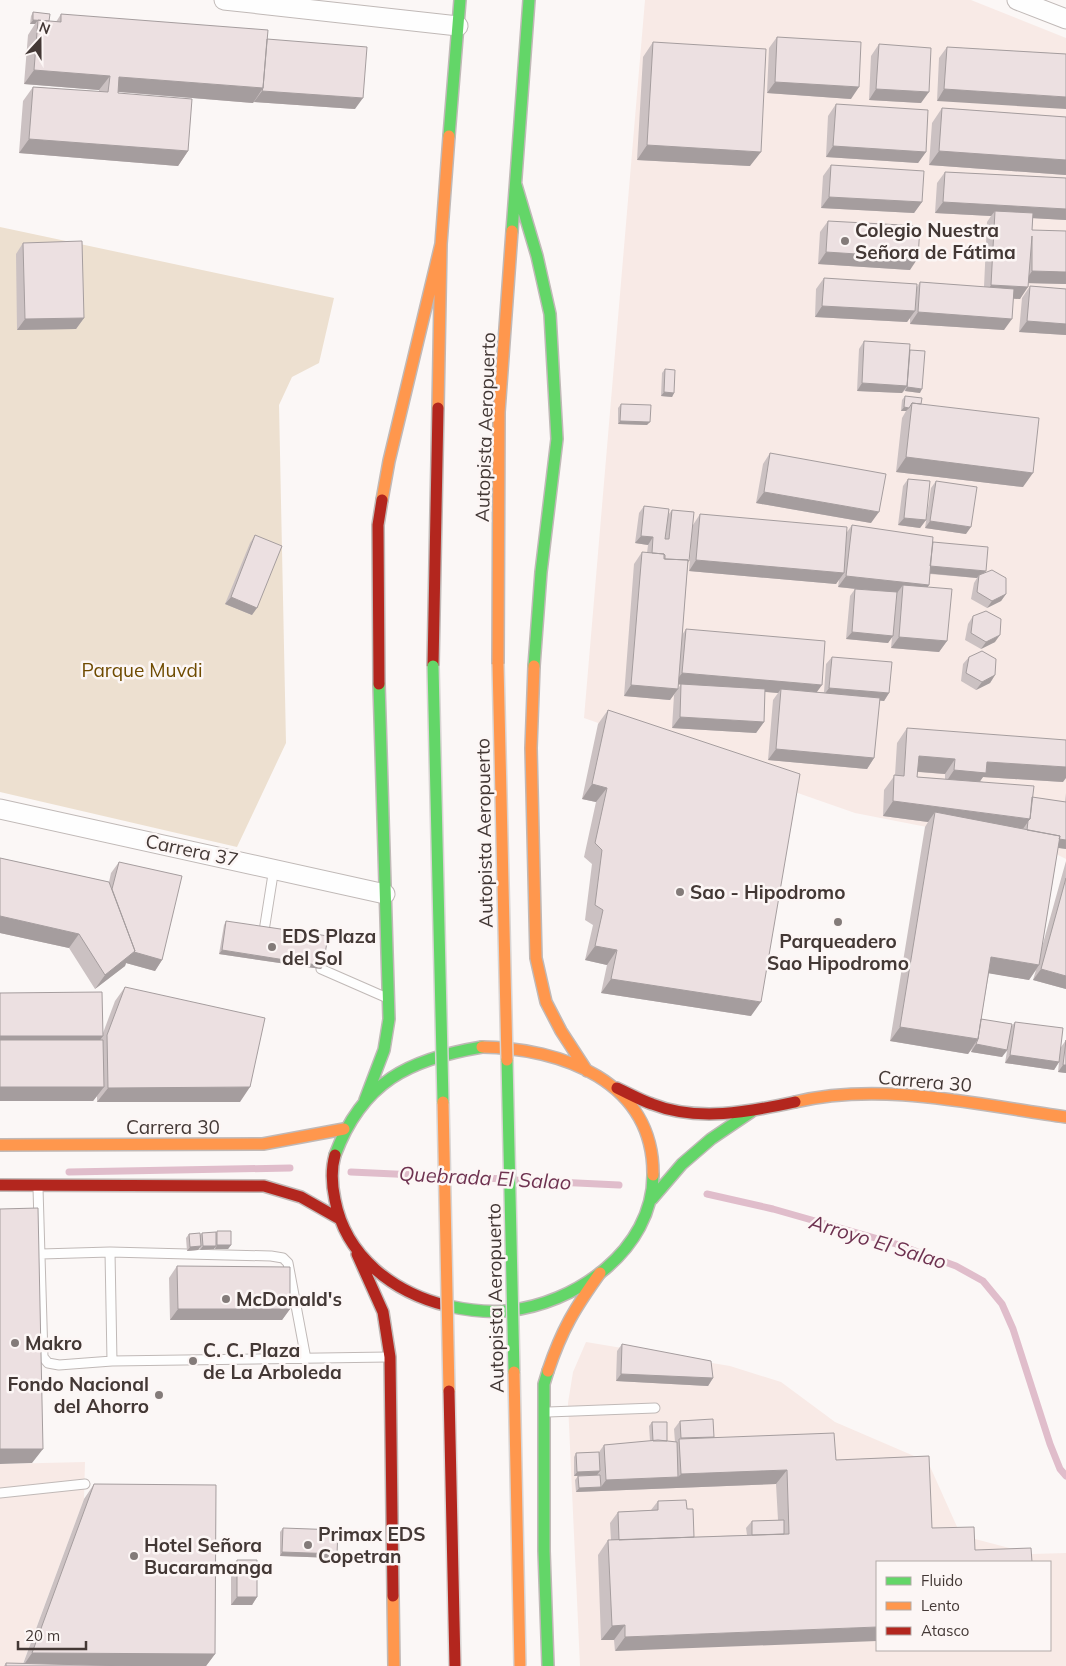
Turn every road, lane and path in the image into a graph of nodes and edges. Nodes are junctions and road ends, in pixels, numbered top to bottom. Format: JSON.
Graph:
{"nodes":[{"id":1,"x":224,"y":0,"type":"edge"},
{"id":2,"x":460,"y":0,"type":"edge"},
{"id":3,"x":529,"y":0,"type":"edge"},
{"id":4,"x":1017,"y":0,"type":"edge"},
{"id":5,"x":1066,"y":19,"type":"edge"},
{"id":6,"x":458,"y":26,"type":"junction"},
{"id":7,"x":516,"y":185,"type":"junction"},
{"id":8,"x":441,"y":244,"type":"junction"},
{"id":9,"x":0,"y":808,"type":"edge"},
{"id":10,"x":274,"y":868,"type":"junction"},
{"id":11,"x":384,"y":894,"type":"junction"},
{"id":12,"x":264,"y":931,"type":"edge"},
{"id":13,"x":321,"y":970,"type":"edge"},
{"id":14,"x":389,"y":999,"type":"junction"},
{"id":15,"x":587,"y":1070,"type":"junction"},
{"id":16,"x":612,"y":1085,"type":"junction"},
{"id":17,"x":365,"y":1100,"type":"junction"},
{"id":18,"x":751,"y":1112,"type":"junction"},
{"id":19,"x":1066,"y":1117,"type":"edge"},
{"id":20,"x":344,"y":1129,"type":"junction"},
{"id":21,"x":0,"y":1145,"type":"edge"},
{"id":22,"x":0,"y":1185,"type":"edge"},
{"id":23,"x":38,"y":1185,"type":"junction"},
{"id":24,"x":652,"y":1199,"type":"junction"},
{"id":25,"x":338,"y":1218,"type":"junction"},
{"id":26,"x":110,"y":1252,"type":"junction"},
{"id":27,"x":41,"y":1254,"type":"junction"},
{"id":28,"x":357,"y":1254,"type":"junction"},
{"id":29,"x":600,"y":1273,"type":"junction"},
{"id":30,"x":390,"y":1357,"type":"junction"},
{"id":31,"x":306,"y":1359,"type":"junction"},
{"id":32,"x":112,"y":1361,"type":"junction"},
{"id":33,"x":654,"y":1408,"type":"dead end"},
{"id":34,"x":542,"y":1413,"type":"junction"},
{"id":35,"x":85,"y":1484,"type":"dead end"},
{"id":36,"x":0,"y":1494,"type":"edge"},
{"id":37,"x":394,"y":1666,"type":"edge"},
{"id":38,"x":456,"y":1666,"type":"edge"},
{"id":39,"x":520,"y":1666,"type":"edge"},
{"id":40,"x":548,"y":1666,"type":"edge"}],
"edges":[{"from":1,"to":6,"type":"street"},
{"from":2,"to":6,"type":"main road"},
{"from":3,"to":7,"type":"main road","name":"Autopista Aeropuerto"},
{"from":4,"to":5,"type":"street"},
{"from":6,"to":8,"type":"main road"},
{"from":7,"to":15,"type":"main road"},
{"from":7,"to":39,"type":"main road","name":"Autopista Aeropuerto","bridge":true},
{"from":8,"to":11,"type":"main road"},
{"from":8,"to":38,"type":"main road","bridge":true},
{"from":9,"to":10,"type":"street","name":"Carrera 37"},
{"from":10,"to":11,"type":"street","name":"Carrera 37"},
{"from":10,"to":12,"type":"lane"},
{"from":11,"to":14,"type":"main road"},
{"from":13,"to":14,"type":"lane"},
{"from":14,"to":17,"type":"main road"},
{"from":15,"to":16,"type":"main road"},
{"from":15,"to":17,"type":"main road"},
{"from":16,"to":18,"type":"main road","name":"Carrera 30"},
{"from":16,"to":24,"type":"main road"},
{"from":17,"to":20,"type":"main road"},
{"from":18,"to":19,"type":"main road","name":"Carrera 30"},
{"from":18,"to":24,"type":"main road","name":"Carrera 30"},
{"from":20,"to":21,"type":"main road","name":"Carrera 30"},
{"from":20,"to":25,"type":"main road"},
{"from":22,"to":23,"type":"main road"},
{"from":23,"to":25,"type":"main road"},
{"from":23,"to":27,"type":"lane"},
{"from":24,"to":29,"type":"main road"},
{"from":25,"to":28,"type":"main road"},
{"from":26,"to":27,"type":"lane"},
{"from":26,"to":31,"type":"lane"},
{"from":26,"to":32,"type":"lane"},
{"from":27,"to":32,"type":"lane"},
{"from":28,"to":29,"type":"main road"},
{"from":28,"to":30,"type":"main road"},
{"from":29,"to":34,"type":"main road"},
{"from":30,"to":31,"type":"lane"},
{"from":30,"to":37,"type":"main road"},
{"from":31,"to":32,"type":"lane"},
{"from":33,"to":34,"type":"lane"},
{"from":34,"to":40,"type":"main road"},
{"from":35,"to":36,"type":"lane"}]}
